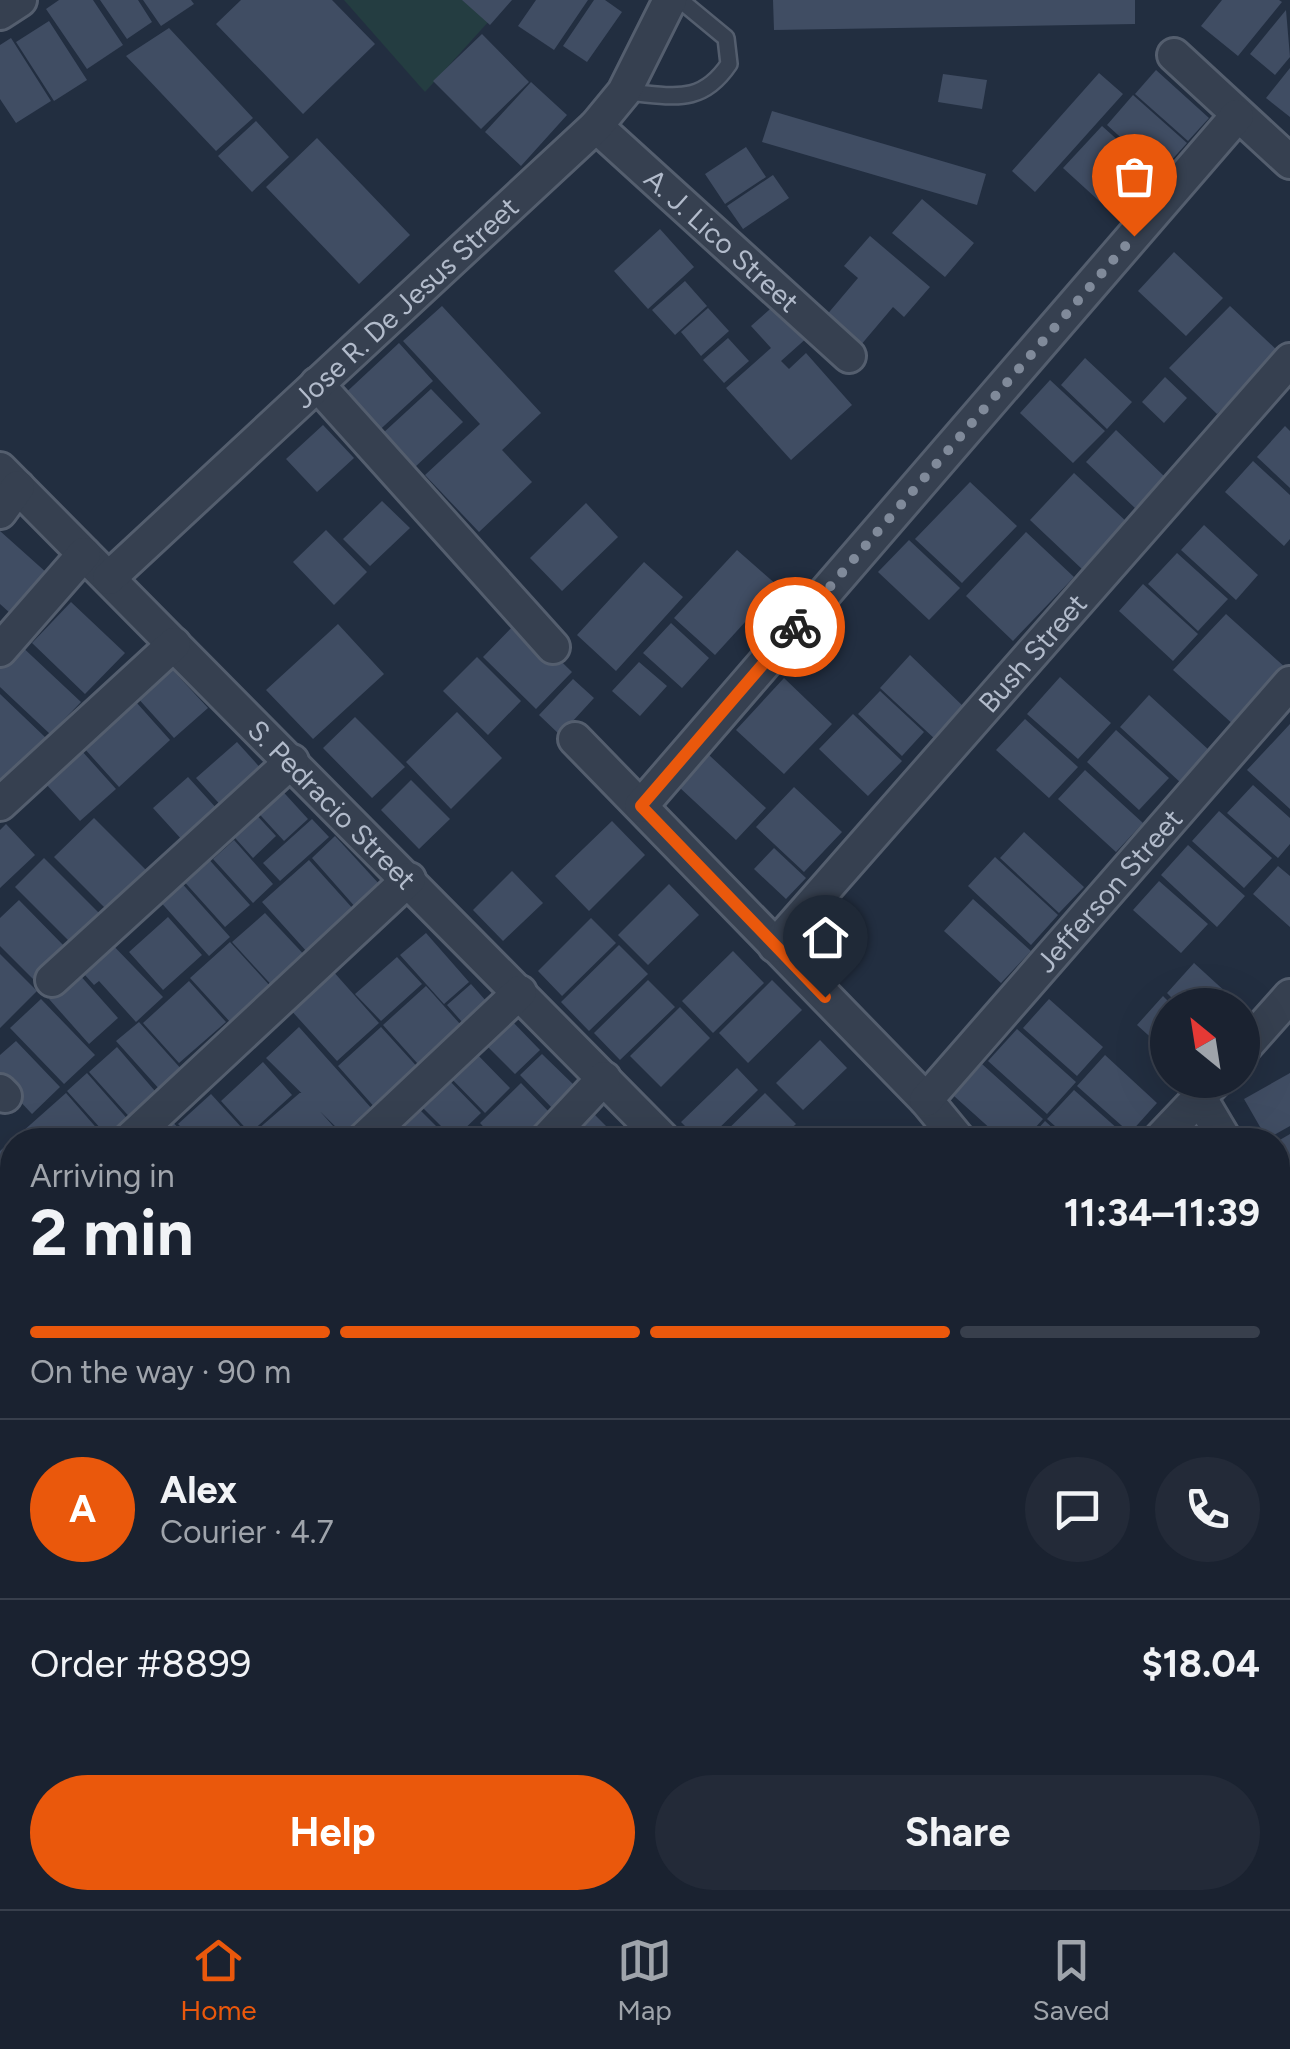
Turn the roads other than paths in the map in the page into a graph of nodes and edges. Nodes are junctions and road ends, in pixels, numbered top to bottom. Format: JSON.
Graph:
{"nodes":[{"id":1,"x":20,"y":0,"type":"edge"},
{"id":2,"x":670,"y":0,"type":"edge"},
{"id":3,"x":680,"y":0,"type":"edge"},
{"id":4,"x":0,"y":14,"type":"edge"},
{"id":5,"x":1174,"y":55,"type":"dead end"},
{"id":6,"x":624,"y":92,"type":"junction"},
{"id":7,"x":1237,"y":116,"type":"junction"},
{"id":8,"x":596,"y":126,"type":"junction"},
{"id":9,"x":1290,"y":162,"type":"edge"},
{"id":10,"x":850,"y":356,"type":"dead end"},
{"id":11,"x":1290,"y":360,"type":"edge"},
{"id":12,"x":317,"y":384,"type":"junction"},
{"id":13,"x":6,"y":489,"type":"edge"},
{"id":14,"x":84,"y":554,"type":"junction"},
{"id":15,"x":109,"y":578,"type":"junction"},
{"id":16,"x":174,"y":644,"type":"junction"},
{"id":17,"x":553,"y":646,"type":"dead end"},
{"id":18,"x":0,"y":650,"type":"edge"},
{"id":19,"x":1290,"y":683,"type":"edge"},
{"id":20,"x":575,"y":739,"type":"dead end"},
{"id":21,"x":292,"y":761,"type":"junction"},
{"id":22,"x":0,"y":804,"type":"edge"},
{"id":23,"x":641,"y":806,"type":"junction"},
{"id":24,"x":408,"y":879,"type":"junction"},
{"id":25,"x":774,"y":946,"type":"junction"},
{"id":26,"x":52,"y":980,"type":"dead end"},
{"id":27,"x":520,"y":992,"type":"junction"},
{"id":28,"x":1290,"y":996,"type":"edge"},
{"id":29,"x":1260,"y":1030,"type":"edge"},
{"id":30,"x":604,"y":1078,"type":"junction"},
{"id":31,"x":1199,"y":1098,"type":"edge"},
{"id":32,"x":1211,"y":1098,"type":"edge"},
{"id":33,"x":926,"y":1100,"type":"junction"},
{"id":34,"x":142,"y":1128,"type":"edge"},
{"id":35,"x":375,"y":1128,"type":"edge"},
{"id":36,"x":557,"y":1128,"type":"edge"},
{"id":37,"x":652,"y":1128,"type":"edge"},
{"id":38,"x":949,"y":1128,"type":"edge"},
{"id":39,"x":1171,"y":1128,"type":"edge"},
{"id":40,"x":1221,"y":1128,"type":"edge"}],
"edges":[{"from":1,"to":4,"type":"street"},
{"from":2,"to":6,"type":"street","name":"Jose R. De Jesus Street"},
{"from":3,"to":6,"type":"lane"},
{"from":5,"to":7,"type":"street"},
{"from":6,"to":8,"type":"street","name":"Jose R. De Jesus Street"},
{"from":7,"to":9,"type":"street"},
{"from":7,"to":23,"type":"street"},
{"from":8,"to":10,"type":"street","name":"A. J. Lico Street"},
{"from":8,"to":12,"type":"street","name":"Jose R. De Jesus Street"},
{"from":11,"to":25,"type":"street","name":"Bush Street"},
{"from":12,"to":15,"type":"street","name":"Jose R. De Jesus Street"},
{"from":12,"to":17,"type":"street"},
{"from":13,"to":14,"type":"street","name":"S. Pedracio Street"},
{"from":14,"to":15,"type":"street","name":"S. Pedracio Street"},
{"from":14,"to":18,"type":"street"},
{"from":15,"to":16,"type":"street","name":"S. Pedracio Street"},
{"from":16,"to":21,"type":"street","name":"S. Pedracio Street"},
{"from":16,"to":22,"type":"street"},
{"from":19,"to":33,"type":"street","name":"Jefferson Street"},
{"from":20,"to":23,"type":"street"},
{"from":21,"to":24,"type":"street","name":"S. Pedracio Street"},
{"from":21,"to":26,"type":"street"},
{"from":23,"to":25,"type":"street"},
{"from":24,"to":27,"type":"street","name":"S. Pedracio Street"},
{"from":24,"to":34,"type":"street"},
{"from":25,"to":33,"type":"street"},
{"from":27,"to":30,"type":"street","name":"S. Pedracio Street"},
{"from":27,"to":35,"type":"street"},
{"from":28,"to":29,"type":"street"},
{"from":30,"to":36,"type":"street"},
{"from":30,"to":37,"type":"street","name":"S. Pedracio Street"},
{"from":31,"to":39,"type":"street"},
{"from":32,"to":40,"type":"street"},
{"from":33,"to":38,"type":"street"}]}
